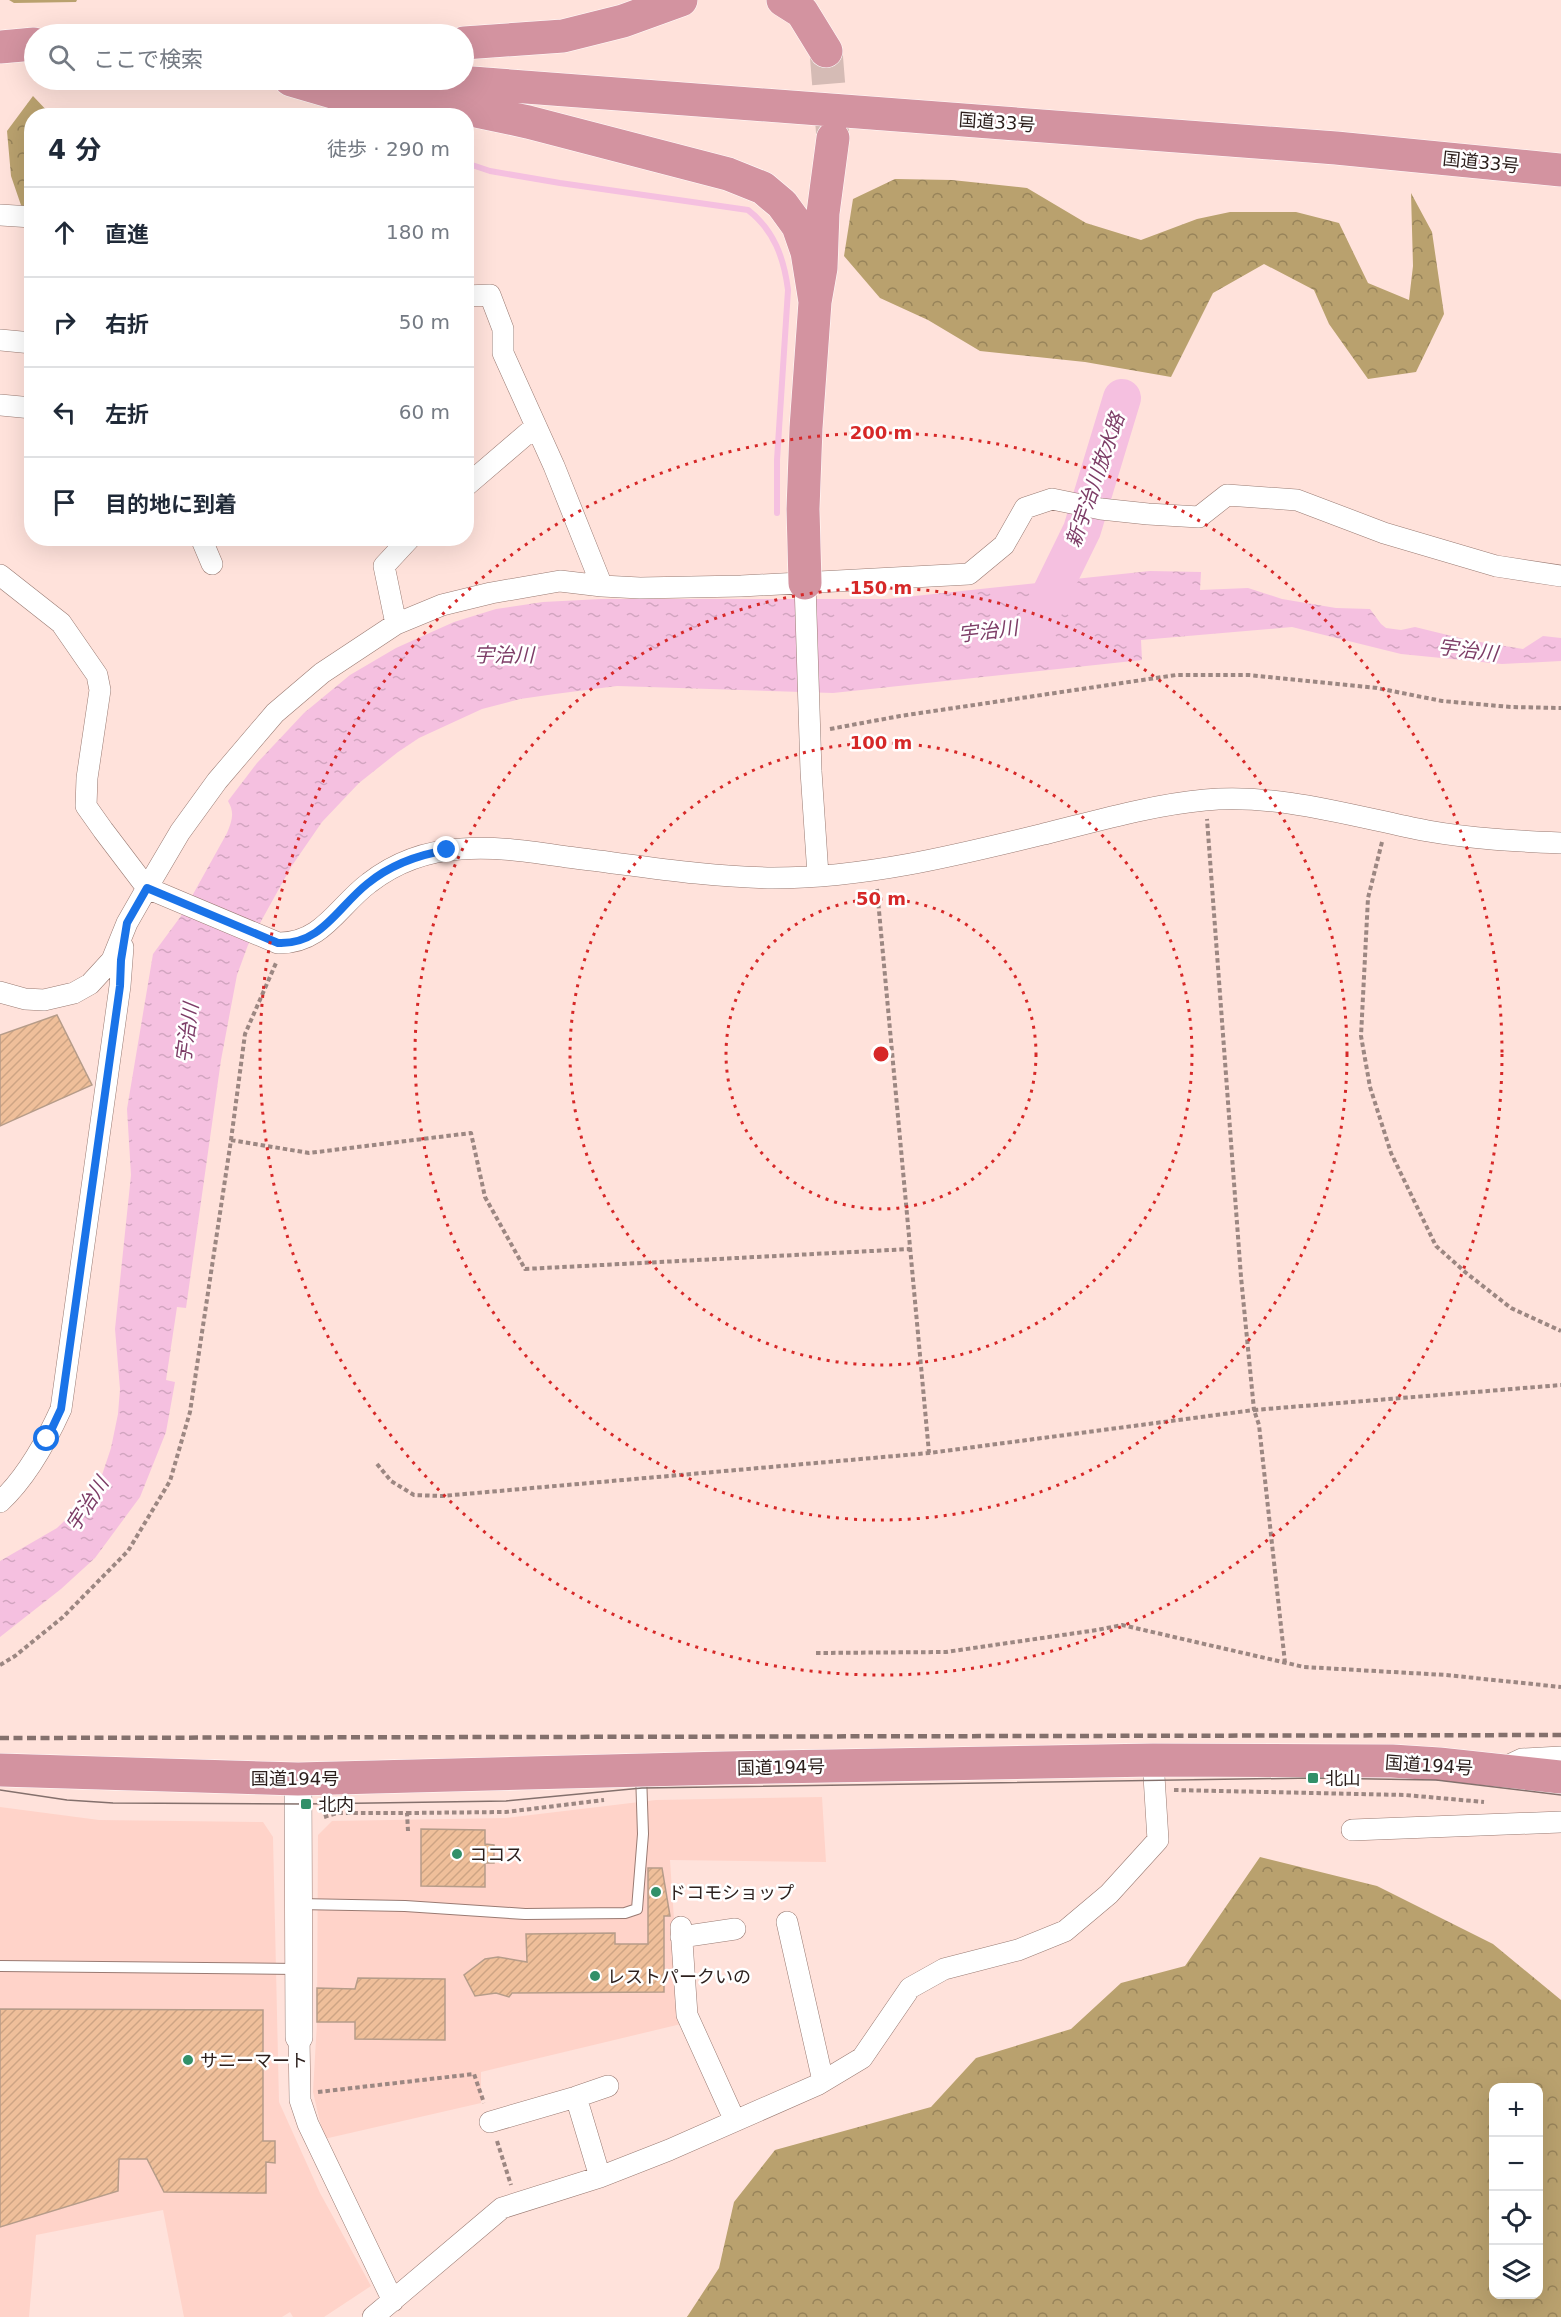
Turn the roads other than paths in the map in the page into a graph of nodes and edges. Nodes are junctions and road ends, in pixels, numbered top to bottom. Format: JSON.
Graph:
{"nodes":[{"id":1,"x":681,"y":0,"type":"edge"},
{"id":2,"x":783,"y":0,"type":"edge"},
{"id":3,"x":474,"y":42,"type":"edge"},
{"id":4,"x":24,"y":45,"type":"edge"},
{"id":5,"x":0,"y":47,"type":"edge"},
{"id":6,"x":826,"y":51,"type":"tunnel mouth"},
{"id":7,"x":0,"y":53,"type":"edge"},
{"id":8,"x":24,"y":54,"type":"edge"},
{"id":9,"x":474,"y":83,"type":"edge"},
{"id":10,"x":325,"y":90,"type":"edge"},
{"id":11,"x":462,"y":108,"type":"edge"},
{"id":12,"x":474,"y":111,"type":"edge"},
{"id":13,"x":832,"y":138,"type":"tunnel mouth"},
{"id":14,"x":1561,"y":170,"type":"edge"},
{"id":15,"x":0,"y":215,"type":"edge"},
{"id":16,"x":24,"y":216,"type":"edge"},
{"id":17,"x":474,"y":296,"type":"edge"},
{"id":18,"x":814,"y":302,"type":"junction"},
{"id":19,"x":0,"y":340,"type":"edge"},
{"id":20,"x":24,"y":342,"type":"edge"},
{"id":21,"x":0,"y":405,"type":"edge"},
{"id":22,"x":24,"y":407,"type":"edge"},
{"id":23,"x":536,"y":426,"type":"junction"},
{"id":24,"x":474,"y":479,"type":"edge"},
{"id":25,"x":204,"y":546,"type":"edge"},
{"id":26,"x":403,"y":546,"type":"edge"},
{"id":27,"x":212,"y":564,"type":"dead end"},
{"id":28,"x":0,"y":575,"type":"edge"},
{"id":29,"x":1561,"y":576,"type":"edge"},
{"id":30,"x":806,"y":583,"type":"junction"},
{"id":31,"x":602,"y":586,"type":"junction"},
{"id":32,"x":396,"y":624,"type":"junction"},
{"id":33,"x":1561,"y":843,"type":"edge"},
{"id":34,"x":818,"y":875,"type":"junction"},
{"id":35,"x":155,"y":892,"type":"junction"},
{"id":36,"x":127,"y":923,"type":"junction"},
{"id":37,"x":0,"y":992,"type":"edge"},
{"id":38,"x":0,"y":1502,"type":"edge"},
{"id":39,"x":1561,"y":1757,"type":"edge"},
{"id":40,"x":0,"y":1770,"type":"edge"},
{"id":41,"x":1498,"y":1770,"type":"junction"},
{"id":42,"x":1154,"y":1775,"type":"junction"},
{"id":43,"x":1561,"y":1777,"type":"edge"},
{"id":44,"x":298,"y":1779,"type":"junction"},
{"id":45,"x":642,"y":1783,"type":"junction"},
{"id":46,"x":1561,"y":1822,"type":"edge"},
{"id":47,"x":1352,"y":1830,"type":"dead end"},
{"id":48,"x":298,"y":1904,"type":"junction"},
{"id":49,"x":787,"y":1922,"type":"dead end"},
{"id":50,"x":735,"y":1929,"type":"dead end"},
{"id":51,"x":0,"y":1966,"type":"edge"},
{"id":52,"x":299,"y":1969,"type":"junction"},
{"id":53,"x":299,"y":2037,"type":"joint"},
{"id":54,"x":823,"y":2081,"type":"junction"},
{"id":55,"x":608,"y":2086,"type":"dead end"},
{"id":56,"x":576,"y":2097,"type":"junction"},
{"id":57,"x":735,"y":2121,"type":"junction"},
{"id":58,"x":490,"y":2122,"type":"road end"},
{"id":59,"x":600,"y":2177,"type":"junction"},
{"id":60,"x":393,"y":2301,"type":"junction"},
{"id":61,"x":373,"y":2317,"type":"edge"}],
"edges":[{"from":1,"to":3,"type":"highway"},
{"from":2,"to":6,"type":"highway"},
{"from":4,"to":5,"type":"highway"},
{"from":7,"to":8,"type":"highway"},
{"from":9,"to":14,"type":"highway","name":"国道33号"},
{"from":10,"to":11,"type":"highway"},
{"from":12,"to":18,"type":"highway"},
{"from":13,"to":18,"type":"highway"},
{"from":15,"to":16,"type":"street"},
{"from":17,"to":23,"type":"street"},
{"from":18,"to":30,"type":"highway"},
{"from":19,"to":20,"type":"street"},
{"from":21,"to":22,"type":"street"},
{"from":23,"to":24,"type":"street"},
{"from":23,"to":31,"type":"street"},
{"from":25,"to":27,"type":"street"},
{"from":26,"to":32,"type":"street"},
{"from":28,"to":35,"type":"street"},
{"from":29,"to":30,"type":"street"},
{"from":30,"to":31,"type":"street"},
{"from":30,"to":34,"type":"street"},
{"from":31,"to":32,"type":"street"},
{"from":32,"to":35,"type":"street"},
{"from":33,"to":34,"type":"street"},
{"from":34,"to":35,"type":"street"},
{"from":35,"to":36,"type":"street"},
{"from":36,"to":37,"type":"street"},
{"from":36,"to":38,"type":"street"},
{"from":39,"to":41,"type":"street"},
{"from":40,"to":44,"type":"highway","name":"国道194号"},
{"from":41,"to":42,"type":"highway","name":"国道194号"},
{"from":41,"to":43,"type":"highway","name":"国道194号"},
{"from":42,"to":45,"type":"highway","name":"国道194号"},
{"from":42,"to":54,"type":"street"},
{"from":44,"to":45,"type":"highway","name":"国道194号"},
{"from":44,"to":48,"type":"street"},
{"from":45,"to":48,"type":"lane"},
{"from":46,"to":47,"type":"street"},
{"from":48,"to":52,"type":"street"},
{"from":49,"to":54,"type":"street"},
{"from":50,"to":57,"type":"street"},
{"from":51,"to":52,"type":"lane"},
{"from":52,"to":53,"type":"street"},
{"from":53,"to":60,"type":"street"},
{"from":54,"to":57,"type":"street"},
{"from":55,"to":56,"type":"street"},
{"from":56,"to":58,"type":"street"},
{"from":56,"to":59,"type":"street"},
{"from":57,"to":59,"type":"street"},
{"from":59,"to":60,"type":"street"},
{"from":60,"to":61,"type":"street"}]}
